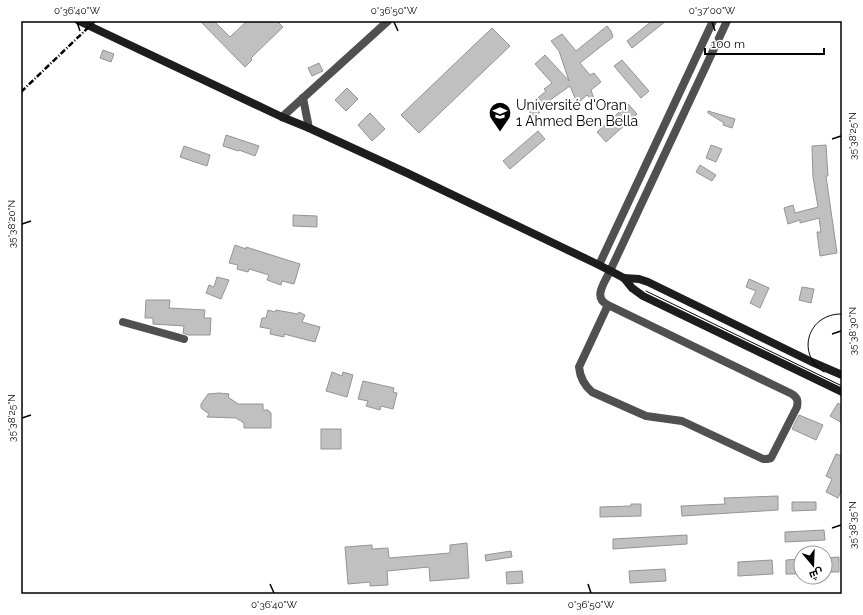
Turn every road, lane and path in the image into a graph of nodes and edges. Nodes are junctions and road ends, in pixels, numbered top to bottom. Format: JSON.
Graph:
{"nodes":[{"id":1,"x":79,"y":21,"type":"edge"},
{"id":2,"x":388,"y":21,"type":"edge"},
{"id":3,"x":713,"y":21,"type":"edge"},
{"id":4,"x":727,"y":21,"type":"edge"},
{"id":5,"x":303,"y":98,"type":"junction"},
{"id":6,"x":282,"y":117,"type":"junction"},
{"id":7,"x":309,"y":128,"type":"junction"},
{"id":8,"x":599,"y":265,"type":"junction"},
{"id":9,"x":610,"y":271,"type":"junction"},
{"id":10,"x":624,"y":278,"type":"junction"},
{"id":11,"x":608,"y":305,"type":"junction"},
{"id":12,"x":123,"y":322,"type":"dead end"},
{"id":13,"x":184,"y":339,"type":"dead end"},
{"id":14,"x":842,"y":375,"type":"edge"},
{"id":15,"x":842,"y":392,"type":"edge"}],
"edges":[{"from":1,"to":6,"type":"main road"},
{"from":2,"to":5,"type":"street"},
{"from":3,"to":8,"type":"street"},
{"from":4,"to":9,"type":"street"},
{"from":5,"to":6,"type":"street"},
{"from":5,"to":7,"type":"street"},
{"from":6,"to":7,"type":"main road"},
{"from":7,"to":8,"type":"main road"},
{"from":8,"to":9,"type":"main road"},
{"from":9,"to":10,"type":"main road"},
{"from":9,"to":11,"type":"street"},
{"from":10,"to":14,"type":"main road"},
{"from":10,"to":15,"type":"main road"},
{"from":11,"to":11,"type":"street"},
{"from":12,"to":13,"type":"street"}]}
